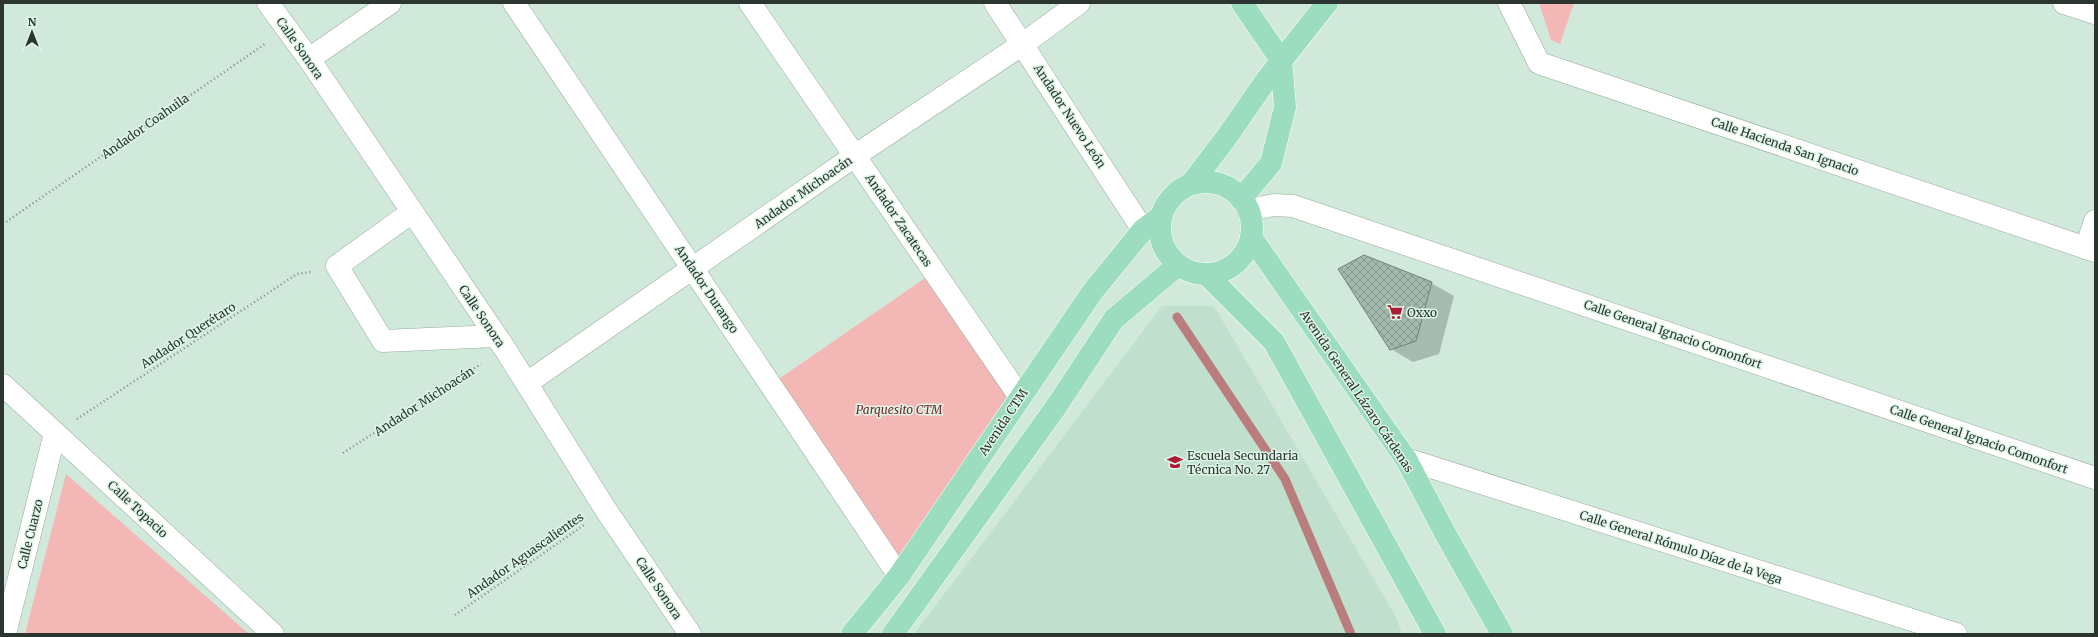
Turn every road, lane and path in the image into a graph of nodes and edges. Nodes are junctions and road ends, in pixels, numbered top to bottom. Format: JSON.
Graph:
{"nodes":[{"id":1,"x":268,"y":3,"type":"edge"},
{"id":2,"x":390,"y":3,"type":"edge"},
{"id":3,"x":514,"y":3,"type":"edge"},
{"id":4,"x":750,"y":3,"type":"edge"},
{"id":5,"x":995,"y":3,"type":"edge"},
{"id":6,"x":1079,"y":3,"type":"edge"},
{"id":7,"x":1242,"y":3,"type":"edge"},
{"id":8,"x":1327,"y":3,"type":"edge"},
{"id":9,"x":1509,"y":3,"type":"edge"},
{"id":10,"x":2064,"y":3,"type":"edge"},
{"id":11,"x":2095,"y":13,"type":"edge"},
{"id":12,"x":287,"y":28,"type":"junction"},
{"id":13,"x":1023,"y":44,"type":"junction"},
{"id":14,"x":309,"y":59,"type":"junction"},
{"id":15,"x":1281,"y":60,"type":"junction"},
{"id":16,"x":856,"y":155,"type":"junction"},
{"id":17,"x":1191,"y":184,"type":"junction"},
{"id":18,"x":1245,"y":204,"type":"junction"},
{"id":19,"x":412,"y":212,"type":"junction"},
{"id":20,"x":1160,"y":217,"type":"junction"},
{"id":21,"x":2095,"y":221,"type":"edge"},
{"id":22,"x":3,"y":224,"type":"edge"},
{"id":23,"x":1143,"y":230,"type":"junction"},
{"id":24,"x":1251,"y":237,"type":"junction"},
{"id":25,"x":2091,"y":249,"type":"edge"},
{"id":26,"x":1178,"y":265,"type":"junction"},
{"id":27,"x":337,"y":266,"type":"junction"},
{"id":28,"x":693,"y":268,"type":"junction"},
{"id":29,"x":1206,"y":274,"type":"junction"},
{"id":30,"x":500,"y":342,"type":"junction"},
{"id":31,"x":527,"y":383,"type":"junction"},
{"id":32,"x":3,"y":385,"type":"edge"},
{"id":33,"x":1020,"y":397,"type":"junction"},
{"id":34,"x":55,"y":433,"type":"junction"},
{"id":35,"x":343,"y":453,"type":"dead end"},
{"id":36,"x":1406,"y":459,"type":"junction"},
{"id":37,"x":2095,"y":478,"type":"edge"},
{"id":38,"x":606,"y":510,"type":"junction"},
{"id":39,"x":899,"y":576,"type":"junction"},
{"id":40,"x":455,"y":615,"type":"dead end"},
{"id":41,"x":5,"y":634,"type":"edge"},
{"id":42,"x":273,"y":634,"type":"edge"},
{"id":43,"x":690,"y":634,"type":"edge"},
{"id":44,"x":852,"y":634,"type":"edge"},
{"id":45,"x":894,"y":634,"type":"edge"},
{"id":46,"x":1435,"y":634,"type":"edge"},
{"id":47,"x":1502,"y":634,"type":"edge"},
{"id":48,"x":1956,"y":634,"type":"edge"}],
"edges":[{"from":1,"to":12,"type":"street","name":"Calle Sonora"},
{"from":2,"to":14,"type":"street"},
{"from":3,"to":28,"type":"street","name":"Andador Durango"},
{"from":4,"to":16,"type":"street","name":"Andador Zacatecas"},
{"from":5,"to":13,"type":"street","name":"Andador Nuevo León"},
{"from":6,"to":13,"type":"street","name":"Andador Michoacán"},
{"from":7,"to":15,"type":"main road"},
{"from":8,"to":15,"type":"main road"},
{"from":9,"to":25,"type":"street","name":"Calle Hacienda San Ignacio"},
{"from":10,"to":11,"type":"street"},
{"from":12,"to":14,"type":"street","name":"Calle Sonora"},
{"from":12,"to":22,"type":"path","name":"Andador Coahuila"},
{"from":13,"to":16,"type":"street","name":"Andador Michoacán"},
{"from":13,"to":23,"type":"street","name":"Andador Nuevo León"},
{"from":14,"to":19,"type":"street","name":"Calle Sonora"},
{"from":15,"to":17,"type":"main road"},
{"from":15,"to":18,"type":"main road"},
{"from":16,"to":28,"type":"street","name":"Andador Michoacán"},
{"from":16,"to":33,"type":"street","name":"Andador Zacatecas"},
{"from":17,"to":18,"type":"main road"},
{"from":17,"to":20,"type":"main road"},
{"from":18,"to":24,"type":"main road"},
{"from":18,"to":37,"type":"street","name":"Calle General Ignacio Comonfort"},
{"from":19,"to":27,"type":"street"},
{"from":19,"to":30,"type":"street","name":"Calle Sonora"},
{"from":20,"to":23,"type":"main road","name":"Avenida CTM"},
{"from":20,"to":26,"type":"main road"},
{"from":21,"to":25,"type":"street"},
{"from":23,"to":33,"type":"main road","name":"Avenida CTM"},
{"from":24,"to":29,"type":"main road"},
{"from":24,"to":36,"type":"main road","name":"Avenida General Lázaro Cárdenas"},
{"from":26,"to":29,"type":"main road"},
{"from":26,"to":45,"type":"main road"},
{"from":27,"to":30,"type":"street"},
{"from":27,"to":34,"type":"path","name":"Andador Querétaro"},
{"from":28,"to":31,"type":"street","name":"Andador Michoacán"},
{"from":28,"to":39,"type":"street","name":"Andador Durango"},
{"from":29,"to":46,"type":"main road"},
{"from":30,"to":31,"type":"street","name":"Calle Sonora"},
{"from":30,"to":35,"type":"path","name":"Andador Michoacán"},
{"from":31,"to":38,"type":"street","name":"Calle Sonora"},
{"from":32,"to":34,"type":"street","name":"Calle Topacio"},
{"from":33,"to":39,"type":"main road","name":"Avenida CTM"},
{"from":34,"to":41,"type":"street","name":"Calle Cuarzo"},
{"from":34,"to":42,"type":"street","name":"Calle Topacio"},
{"from":36,"to":47,"type":"main road","name":"Avenida General Lázaro Cárdenas"},
{"from":36,"to":48,"type":"street","name":"Calle General Rómulo Díaz de la Vega"},
{"from":38,"to":40,"type":"path","name":"Andador Aguascalientes"},
{"from":38,"to":43,"type":"street","name":"Calle Sonora"},
{"from":39,"to":44,"type":"main road","name":"Avenida CTM"}]}
